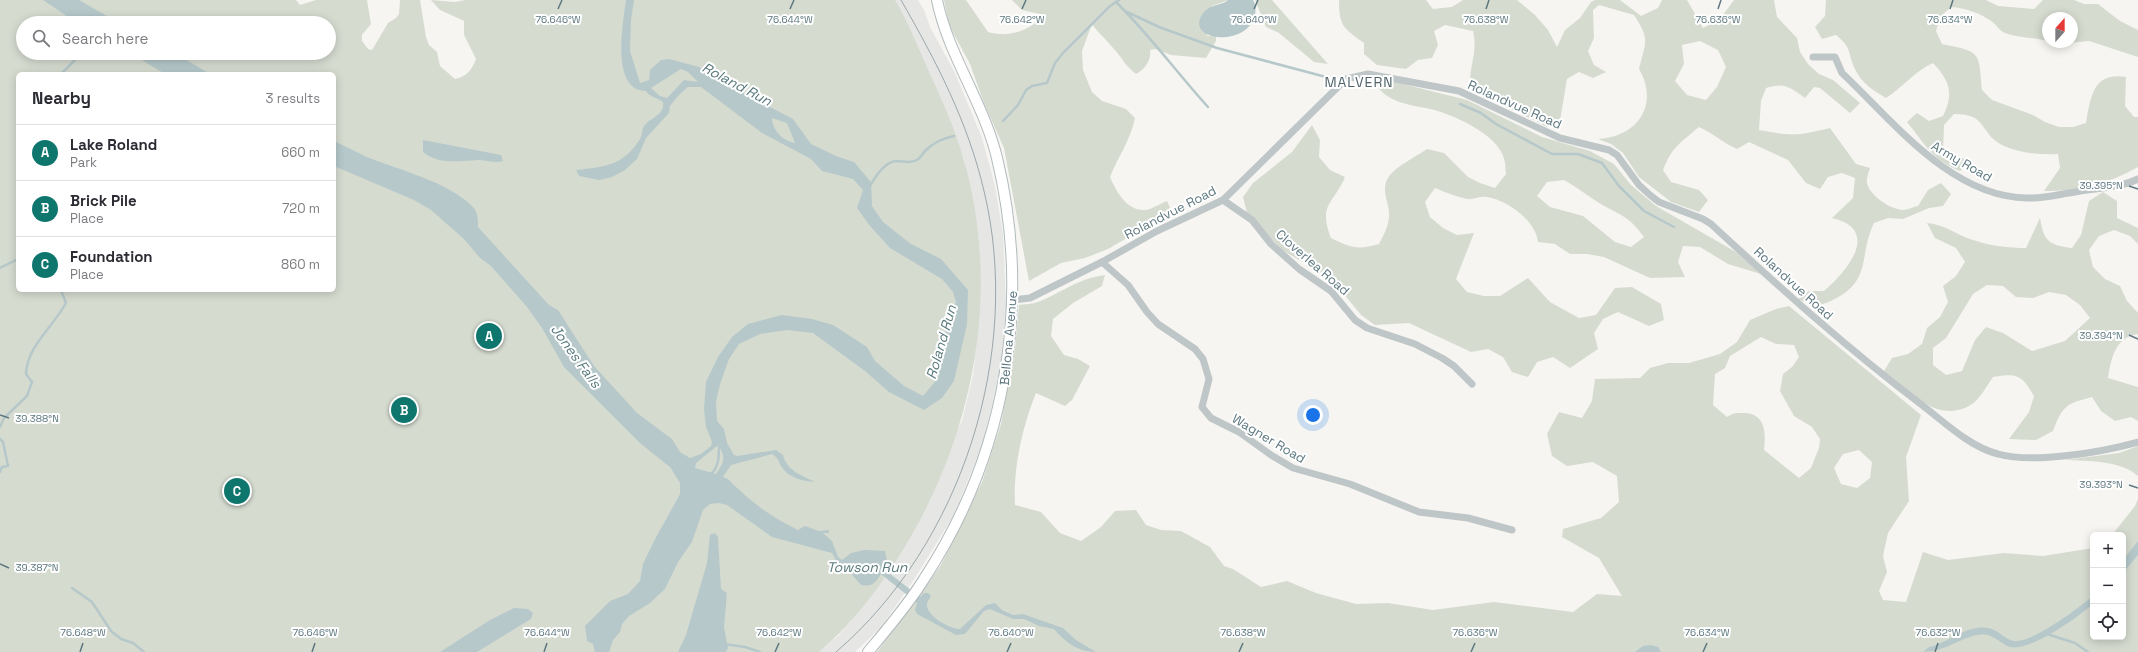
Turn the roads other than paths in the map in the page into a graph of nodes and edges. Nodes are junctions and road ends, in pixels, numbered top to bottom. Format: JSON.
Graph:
{"nodes":[{"id":1,"x":937,"y":0,"type":"edge"},
{"id":2,"x":1813,"y":57,"type":"dead end"},
{"id":3,"x":2138,"y":179,"type":"edge"},
{"id":4,"x":1223,"y":200,"type":"junction"},
{"id":5,"x":1102,"y":262,"type":"junction"},
{"id":6,"x":1013,"y":300,"type":"junction"},
{"id":7,"x":1472,"y":384,"type":"dead end"},
{"id":8,"x":2138,"y":442,"type":"edge"},
{"id":9,"x":1512,"y":530,"type":"dead end"},
{"id":10,"x":868,"y":652,"type":"edge"}],
"edges":[{"from":1,"to":6,"type":"main road","name":"Bellona Avenue"},
{"from":2,"to":3,"type":"street","name":"Army Road"},
{"from":4,"to":5,"type":"street","name":"Rolandvue Road"},
{"from":4,"to":7,"type":"street","name":"Cloverlea Road"},
{"from":4,"to":8,"type":"street","name":"Rolandvue Road"},
{"from":5,"to":6,"type":"street","name":"Rolandvue Road"},
{"from":5,"to":9,"type":"street","name":"Wagner Road"},
{"from":6,"to":10,"type":"main road","name":"Bellona Avenue"}]}
